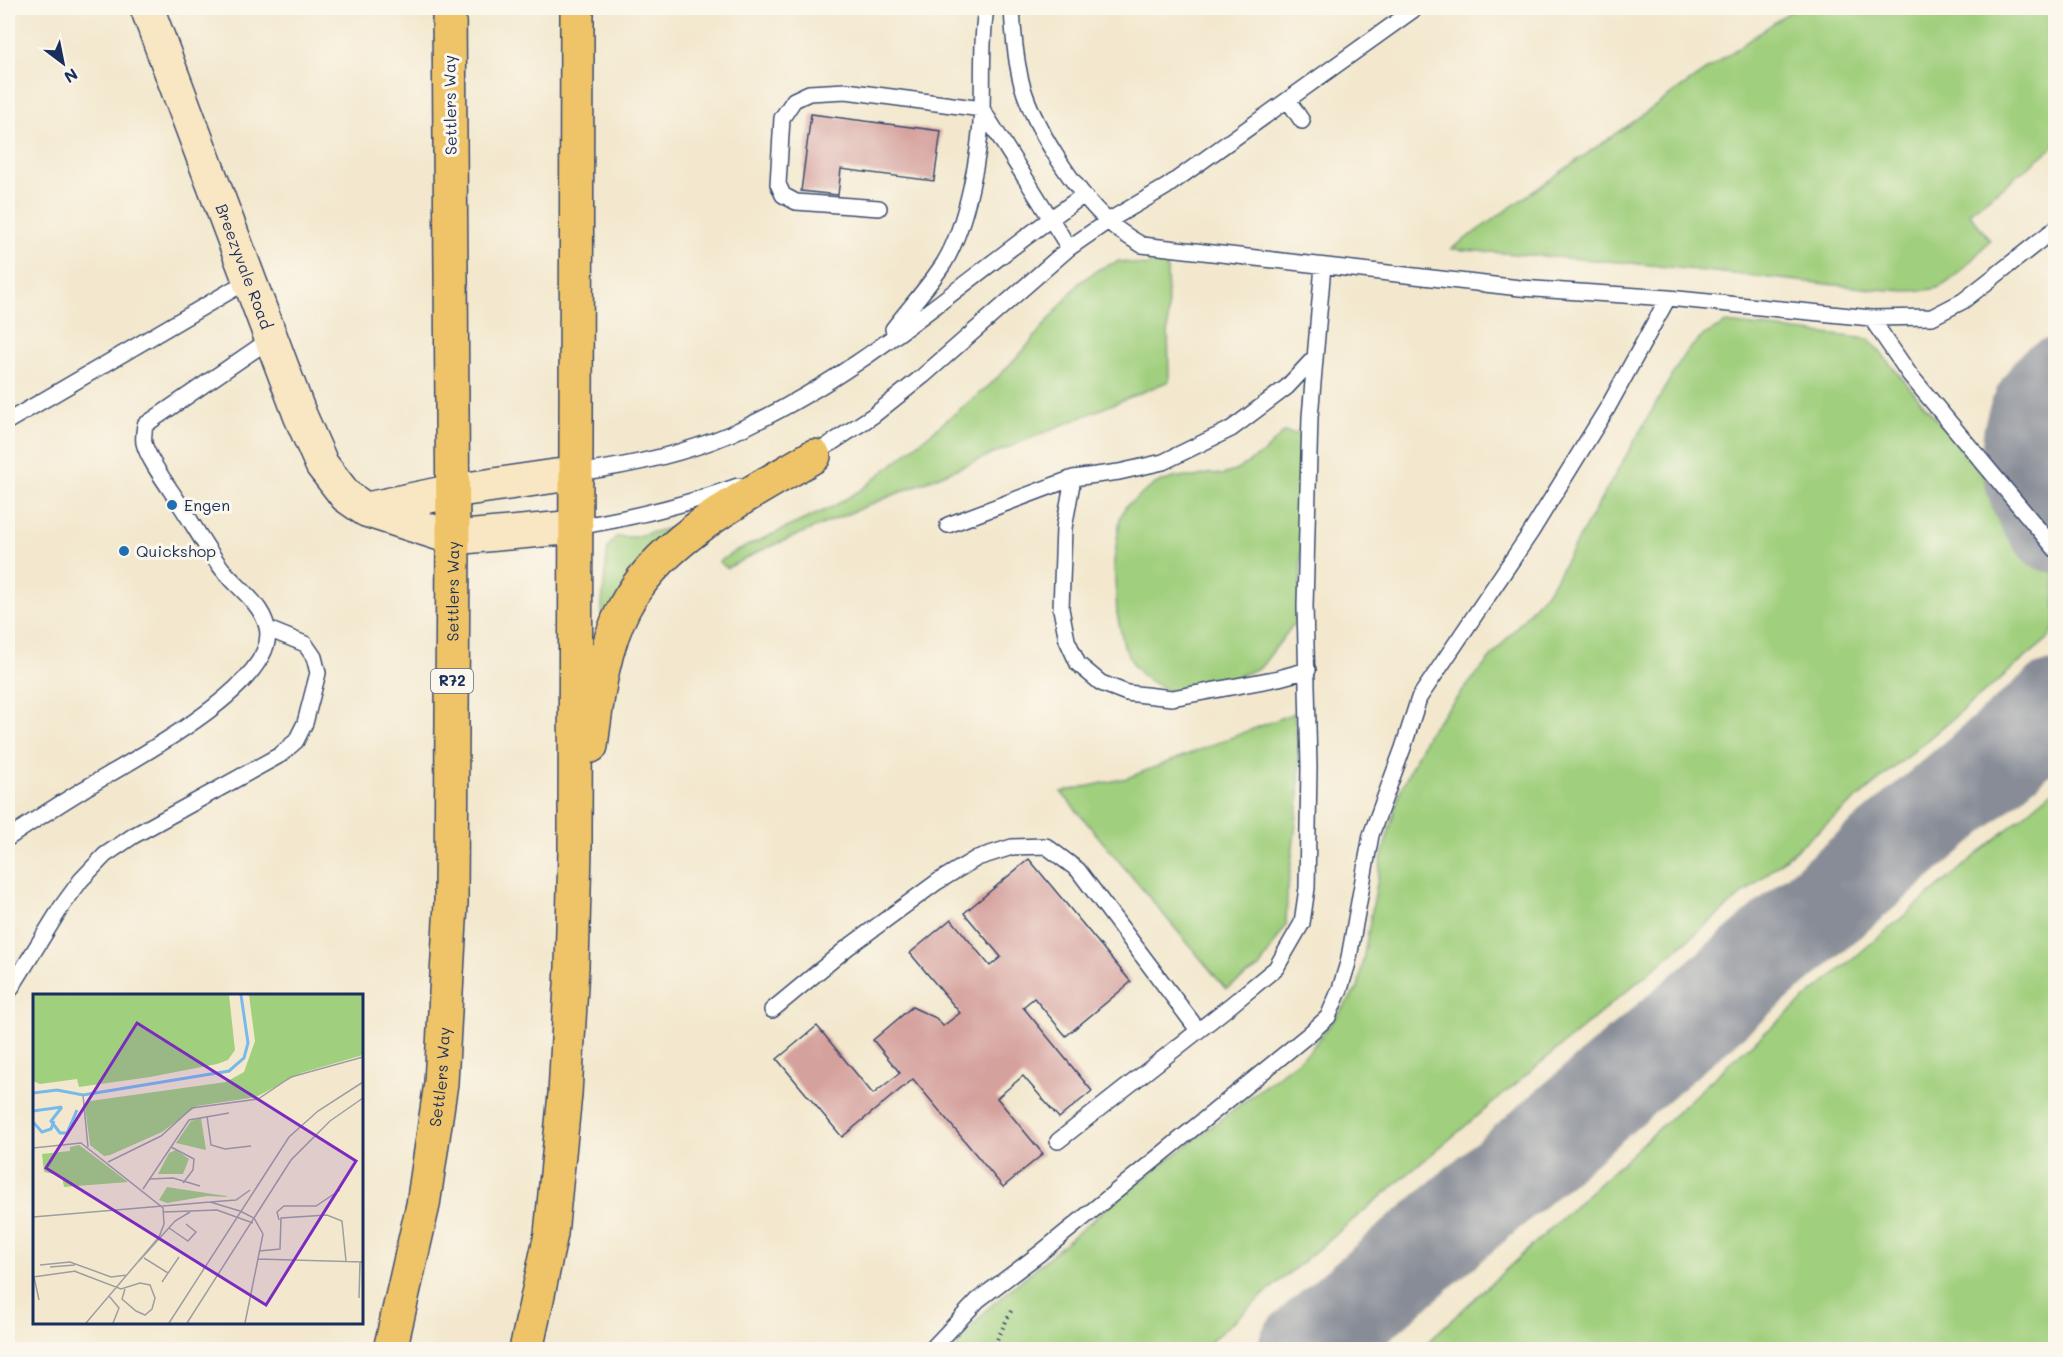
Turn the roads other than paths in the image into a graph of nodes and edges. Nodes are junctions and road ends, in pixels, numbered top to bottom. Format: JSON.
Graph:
{"nodes":[{"id":1,"x":147,"y":8,"type":"edge"},
{"id":2,"x":449,"y":8,"type":"edge"},
{"id":3,"x":577,"y":8,"type":"edge"},
{"id":4,"x":986,"y":8,"type":"edge"},
{"id":5,"x":1012,"y":8,"type":"edge"},
{"id":6,"x":1416,"y":8,"type":"edge"},
{"id":7,"x":1288,"y":100,"type":"junction"},
{"id":8,"x":982,"y":109,"type":"junction"},
{"id":9,"x":1302,"y":121,"type":"dead end"},
{"id":10,"x":1084,"y":195,"type":"junction"},
{"id":11,"x":879,"y":208,"type":"dead end"},
{"id":12,"x":1050,"y":218,"type":"junction"},
{"id":13,"x":1108,"y":221,"type":"junction"},
{"id":14,"x":2055,"y":228,"type":"edge"},
{"id":15,"x":1069,"y":248,"type":"junction"},
{"id":16,"x":1323,"y":266,"type":"junction"},
{"id":17,"x":249,"y":280,"type":"junction"},
{"id":18,"x":1668,"y":298,"type":"junction"},
{"id":19,"x":1871,"y":318,"type":"junction"},
{"id":20,"x":272,"y":338,"type":"junction"},
{"id":21,"x":878,"y":347,"type":"junction"},
{"id":22,"x":1315,"y":357,"type":"junction"},
{"id":23,"x":8,"y":421,"type":"edge"},
{"id":24,"x":813,"y":456,"type":"junction"},
{"id":25,"x":576,"y":473,"type":"junction"},
{"id":26,"x":1073,"y":478,"type":"junction"},
{"id":27,"x":453,"y":490,"type":"junction"},
{"id":28,"x":366,"y":510,"type":"junction"},
{"id":29,"x":948,"y":525,"type":"dead end"},
{"id":30,"x":576,"y":527,"type":"junction"},
{"id":31,"x":453,"y":538,"type":"junction"},
{"id":32,"x":2055,"y":550,"type":"edge"},
{"id":33,"x":268,"y":629,"type":"junction"},
{"id":34,"x":1308,"y":670,"type":"junction"},
{"id":35,"x":8,"y":838,"type":"edge"},
{"id":36,"x":574,"y":850,"type":"junction"},
{"id":37,"x":8,"y":993,"type":"edge"},
{"id":38,"x":772,"y":1010,"type":"dead end"},
{"id":39,"x":1198,"y":1030,"type":"junction"},
{"id":40,"x":1058,"y":1141,"type":"dead end"},
{"id":41,"x":390,"y":1350,"type":"edge"},
{"id":42,"x":526,"y":1350,"type":"edge"},
{"id":43,"x":931,"y":1350,"type":"edge"}],
"edges":[{"from":1,"to":17,"type":"street","name":"Breezyvale Road"},
{"from":2,"to":27,"type":"main road","name":"Settlers Way","number":"R72"},
{"from":3,"to":25,"type":"main road"},
{"from":4,"to":8,"type":"lane"},
{"from":5,"to":10,"type":"lane"},
{"from":6,"to":7,"type":"lane"},
{"from":7,"to":9,"type":"lane"},
{"from":7,"to":13,"type":"lane"},
{"from":8,"to":11,"type":"lane"},
{"from":8,"to":12,"type":"lane"},
{"from":8,"to":21,"type":"lane"},
{"from":10,"to":12,"type":"lane"},
{"from":10,"to":13,"type":"lane"},
{"from":12,"to":15,"type":"lane"},
{"from":12,"to":21,"type":"lane"},
{"from":13,"to":15,"type":"lane"},
{"from":13,"to":16,"type":"lane"},
{"from":14,"to":19,"type":"lane"},
{"from":15,"to":24,"type":"lane"},
{"from":16,"to":18,"type":"lane"},
{"from":16,"to":22,"type":"lane"},
{"from":17,"to":20,"type":"street","name":"Breezyvale Road"},
{"from":17,"to":23,"type":"lane"},
{"from":18,"to":19,"type":"lane"},
{"from":18,"to":43,"type":"lane"},
{"from":19,"to":32,"type":"lane"},
{"from":20,"to":28,"type":"street","name":"Breezyvale Road"},
{"from":20,"to":33,"type":"lane"},
{"from":21,"to":25,"type":"lane"},
{"from":22,"to":26,"type":"lane"},
{"from":22,"to":34,"type":"lane"},
{"from":24,"to":30,"type":"lane"},
{"from":24,"to":36,"type":"main road"},
{"from":25,"to":27,"type":"street"},
{"from":25,"to":30,"type":"main road"},
{"from":26,"to":29,"type":"lane"},
{"from":26,"to":34,"type":"lane"},
{"from":27,"to":28,"type":"street"},
{"from":27,"to":31,"type":"main road","name":"Settlers Way","number":"R72"},
{"from":28,"to":31,"type":"street","name":"Breezyvale Road"},
{"from":30,"to":31,"type":"street","name":"Breezyvale Road"},
{"from":30,"to":36,"type":"main road"},
{"from":31,"to":41,"type":"main road","name":"Settlers Way","number":"R72"},
{"from":33,"to":35,"type":"lane"},
{"from":33,"to":37,"type":"lane"},
{"from":34,"to":39,"type":"lane"},
{"from":36,"to":42,"type":"main road"},
{"from":38,"to":39,"type":"lane"},
{"from":39,"to":40,"type":"lane"}]}
